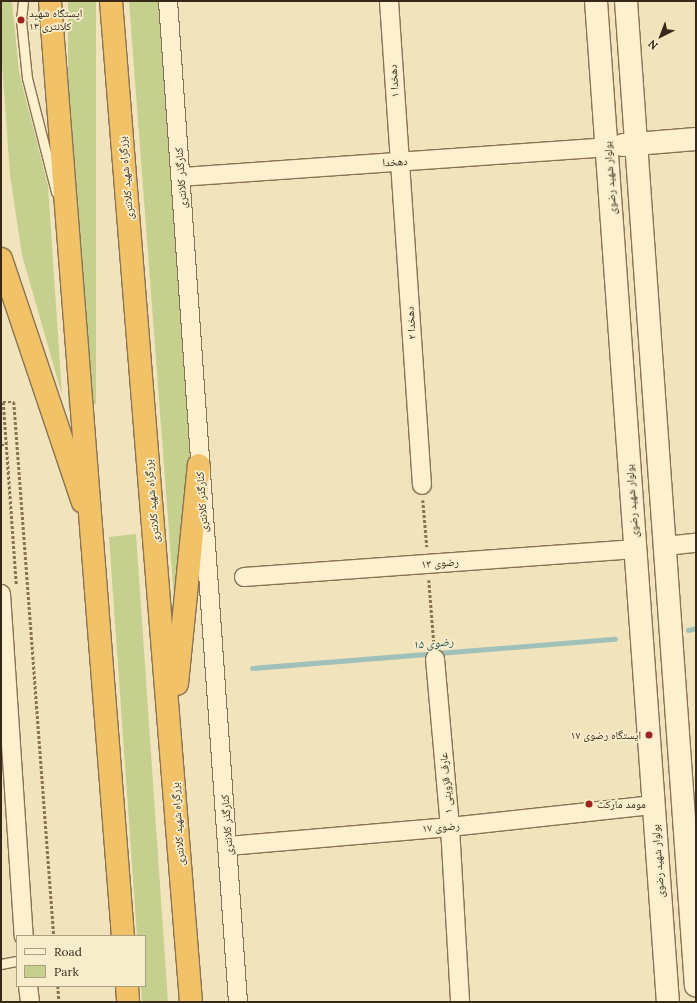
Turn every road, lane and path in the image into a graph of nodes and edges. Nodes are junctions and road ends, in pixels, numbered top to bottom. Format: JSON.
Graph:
{"nodes":[{"id":1,"x":23,"y":1,"type":"edge"},
{"id":2,"x":50,"y":1,"type":"edge"},
{"id":3,"x":111,"y":1,"type":"edge"},
{"id":4,"x":168,"y":1,"type":"edge"},
{"id":5,"x":388,"y":1,"type":"edge"},
{"id":6,"x":596,"y":1,"type":"edge"},
{"id":7,"x":626,"y":1,"type":"edge"},
{"id":8,"x":696,"y":139,"type":"edge"},
{"id":9,"x":637,"y":144,"type":"junction"},
{"id":10,"x":608,"y":147,"type":"junction"},
{"id":11,"x":399,"y":162,"type":"junction"},
{"id":12,"x":182,"y":177,"type":"junction"},
{"id":13,"x":69,"y":247,"type":"junction"},
{"id":14,"x":1,"y":259,"type":"edge"},
{"id":15,"x":3,"y":402,"type":"dead end"},
{"id":16,"x":1,"y":445,"type":"edge"},
{"id":17,"x":6,"y":445,"type":"dead end"},
{"id":18,"x":199,"y":465,"type":"junction"},
{"id":19,"x":422,"y":485,"type":"dead end"},
{"id":20,"x":90,"y":522,"type":"junction"},
{"id":21,"x":696,"y":543,"type":"edge"},
{"id":22,"x":665,"y":546,"type":"junction"},
{"id":23,"x":636,"y":549,"type":"junction"},
{"id":24,"x":244,"y":577,"type":"dead end"},
{"id":25,"x":1,"y":594,"type":"edge"},
{"id":26,"x":435,"y":659,"type":"dead end"},
{"id":27,"x":172,"y":740,"type":"junction"},
{"id":28,"x":654,"y":805,"type":"junction"},
{"id":29,"x":690,"y":820,"type":"edge"},
{"id":30,"x":450,"y":827,"type":"junction"},
{"id":31,"x":228,"y":846,"type":"junction"},
{"id":32,"x":24,"y":935,"type":"edge"},
{"id":33,"x":54,"y":935,"type":"edge"},
{"id":34,"x":123,"y":935,"type":"edge"},
{"id":35,"x":16,"y":961,"type":"edge"},
{"id":36,"x":1,"y":964,"type":"edge"},
{"id":37,"x":696,"y":986,"type":"edge"},
{"id":38,"x":28,"y":987,"type":"edge"},
{"id":39,"x":58,"y":987,"type":"edge"},
{"id":40,"x":127,"y":987,"type":"edge"},
{"id":41,"x":30,"y":1002,"type":"edge"},
{"id":42,"x":59,"y":1002,"type":"edge"},
{"id":43,"x":128,"y":1002,"type":"edge"},
{"id":44,"x":190,"y":1002,"type":"edge"},
{"id":45,"x":238,"y":1002,"type":"edge"},
{"id":46,"x":460,"y":1002,"type":"edge"},
{"id":47,"x":668,"y":1002,"type":"edge"}],
"edges":[{"from":1,"to":13,"type":"lane"},
{"from":2,"to":13,"type":"highway"},
{"from":3,"to":27,"type":"highway","name":"بزرگراه شهید کلانتری"},
{"from":4,"to":12,"type":"street","name":"کنارگذر کلانتری"},
{"from":5,"to":11,"type":"street","name":"دهخدا ۱"},
{"from":6,"to":10,"type":"street","name":"بولوار شهید رضوی"},
{"from":7,"to":9,"type":"street"},
{"from":8,"to":9,"type":"street"},
{"from":9,"to":10,"type":"street"},
{"from":9,"to":22,"type":"street"},
{"from":10,"to":11,"type":"street","name":"دهخدا"},
{"from":10,"to":23,"type":"street","name":"بولوار شهید رضوی"},
{"from":11,"to":12,"type":"street","name":"دهخدا"},
{"from":11,"to":19,"type":"street","name":"دهخدا ۲"},
{"from":12,"to":18,"type":"street","name":"کنارگذر کلانتری"},
{"from":13,"to":20,"type":"highway"},
{"from":14,"to":20,"type":"highway"},
{"from":15,"to":33,"type":"path"},
{"from":16,"to":17,"type":"path"},
{"from":18,"to":27,"type":"highway"},
{"from":18,"to":31,"type":"street","name":"کنارگذر کلانتری"},
{"from":20,"to":34,"type":"highway"},
{"from":21,"to":22,"type":"street"},
{"from":22,"to":29,"type":"street"},
{"from":23,"to":24,"type":"street","name":"رضوی ۱۳"},
{"from":23,"to":28,"type":"street","name":"بولوار شهید رضوی"},
{"from":25,"to":32,"type":"street"},
{"from":26,"to":30,"type":"street","name":"عارف قزوینی ۱"},
{"from":27,"to":44,"type":"highway","name":"بزرگراه شهید کلانتری"},
{"from":28,"to":30,"type":"street","name":"رضوی ۱۷"},
{"from":28,"to":47,"type":"street","name":"بولوار شهید رضوی"},
{"from":29,"to":37,"type":"street"},
{"from":30,"to":31,"type":"street","name":"رضوی ۱۷"},
{"from":30,"to":46,"type":"street","name":"عارف قزوینی ۱"},
{"from":31,"to":45,"type":"street","name":"کنارگذر کلانتری"},
{"from":35,"to":36,"type":"lane"},
{"from":38,"to":41,"type":"street"},
{"from":39,"to":42,"type":"path"},
{"from":40,"to":43,"type":"highway"}]}
